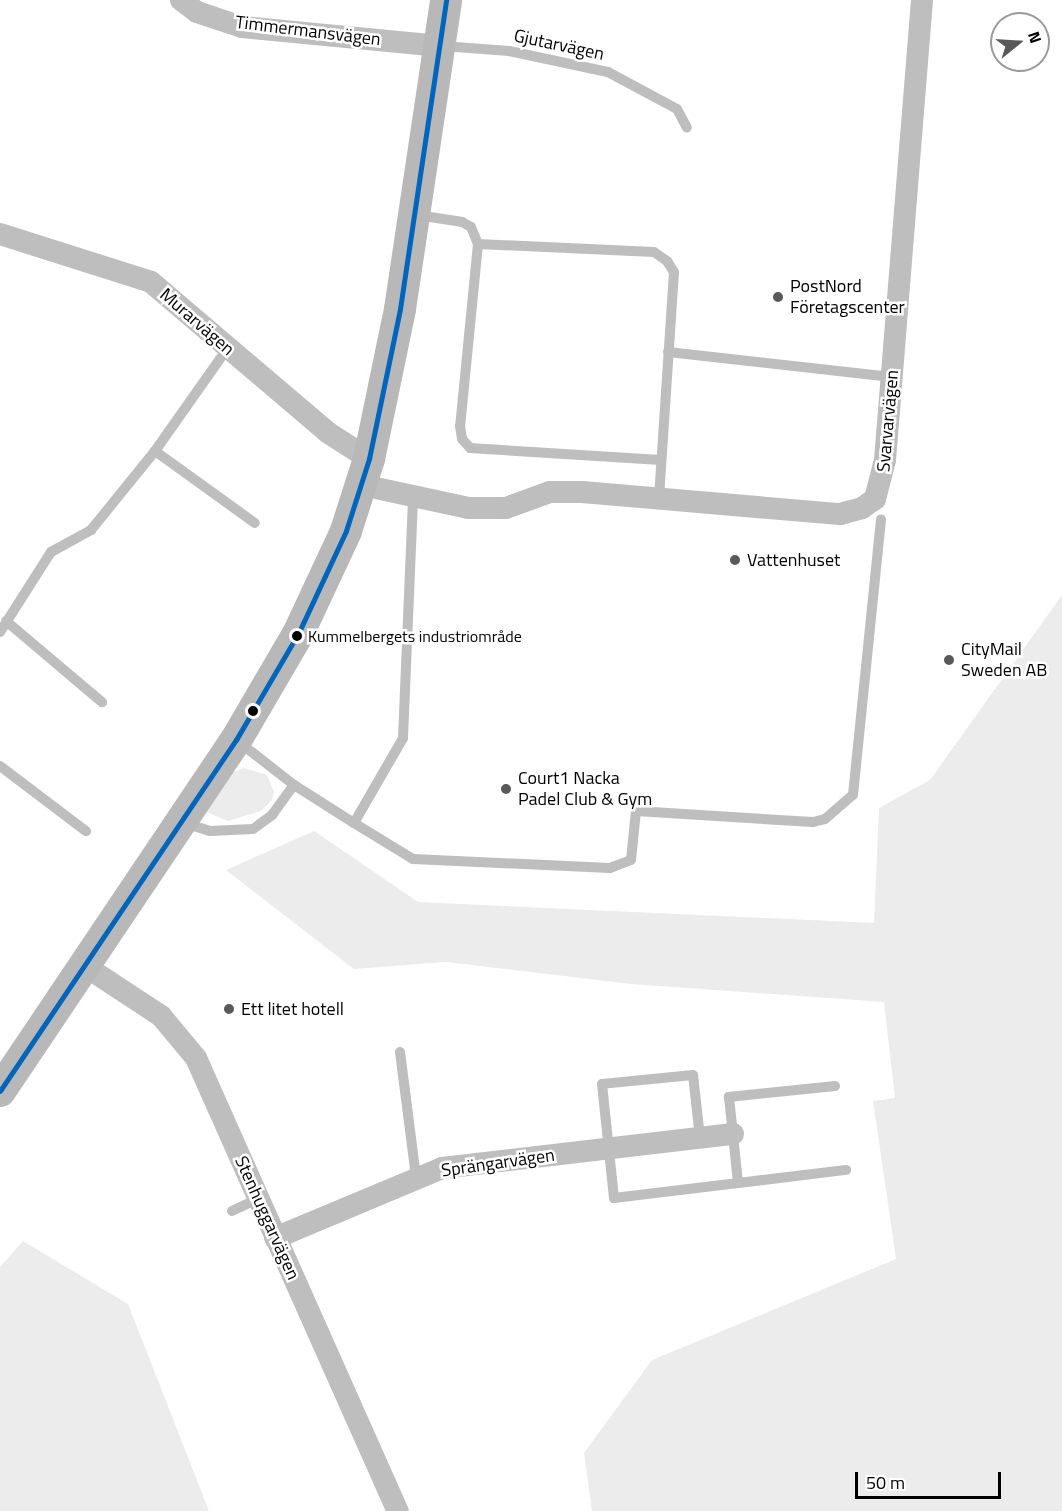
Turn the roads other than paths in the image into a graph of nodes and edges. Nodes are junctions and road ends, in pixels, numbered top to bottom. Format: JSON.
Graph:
{"nodes":[{"id":1,"x":181,"y":0,"type":"edge"},
{"id":2,"x":446,"y":0,"type":"edge"},
{"id":3,"x":922,"y":0,"type":"edge"},
{"id":4,"x":440,"y":46,"type":"junction"},
{"id":5,"x":687,"y":128,"type":"dead end"},
{"id":6,"x":416,"y":214,"type":"junction"},
{"id":7,"x":0,"y":234,"type":"edge"},
{"id":8,"x":478,"y":244,"type":"junction"},
{"id":9,"x":227,"y":349,"type":"junction"},
{"id":10,"x":668,"y":352,"type":"junction"},
{"id":11,"x":892,"y":377,"type":"junction"},
{"id":12,"x":155,"y":451,"type":"junction"},
{"id":13,"x":661,"y":460,"type":"junction"},
{"id":14,"x":366,"y":472,"type":"junction"},
{"id":15,"x":413,"y":496,"type":"junction"},
{"id":16,"x":658,"y":499,"type":"junction"},
{"id":17,"x":881,"y":519,"type":"dead end"},
{"id":18,"x":255,"y":523,"type":"dead end"},
{"id":19,"x":6,"y":621,"type":"junction"},
{"id":20,"x":0,"y":632,"type":"edge"},
{"id":21,"x":102,"y":702,"type":"dead end"},
{"id":22,"x":236,"y":740,"type":"junction"},
{"id":23,"x":0,"y":766,"type":"edge"},
{"id":24,"x":294,"y":785,"type":"junction"},
{"id":25,"x":182,"y":822,"type":"junction"},
{"id":26,"x":354,"y":823,"type":"junction"},
{"id":27,"x":86,"y":831,"type":"dead end"},
{"id":28,"x":85,"y":966,"type":"junction"},
{"id":29,"x":400,"y":1052,"type":"dead end"},
{"id":30,"x":1,"y":1086,"type":"edge"},
{"id":31,"x":835,"y":1086,"type":"dead end"},
{"id":32,"x":733,"y":1134,"type":"junction"},
{"id":33,"x":700,"y":1138,"type":"junction"},
{"id":34,"x":609,"y":1149,"type":"junction"},
{"id":35,"x":846,"y":1170,"type":"dead end"},
{"id":36,"x":416,"y":1177,"type":"junction"},
{"id":37,"x":738,"y":1183,"type":"junction"},
{"id":38,"x":258,"y":1199,"type":"junction"},
{"id":39,"x":232,"y":1211,"type":"dead end"},
{"id":40,"x":275,"y":1238,"type":"junction"},
{"id":41,"x":398,"y":1511,"type":"edge"}],
"edges":[{"from":1,"to":4,"type":"street","name":"Timmermansvägen"},
{"from":2,"to":4,"type":"street"},
{"from":3,"to":11,"type":"street","name":"Svarvarvägen"},
{"from":4,"to":5,"type":"lane","name":"Gjutarvägen"},
{"from":4,"to":6,"type":"street"},
{"from":6,"to":8,"type":"lane"},
{"from":6,"to":14,"type":"street"},
{"from":7,"to":9,"type":"street","name":"Murarvägen"},
{"from":8,"to":10,"type":"lane"},
{"from":8,"to":13,"type":"lane"},
{"from":9,"to":12,"type":"lane"},
{"from":9,"to":14,"type":"street","name":"Murarvägen"},
{"from":10,"to":11,"type":"lane"},
{"from":10,"to":13,"type":"lane"},
{"from":11,"to":16,"type":"street","name":"Svarvarvägen"},
{"from":12,"to":18,"type":"lane"},
{"from":12,"to":19,"type":"lane"},
{"from":13,"to":16,"type":"lane"},
{"from":14,"to":15,"type":"street","name":"Svarvarvägen"},
{"from":14,"to":22,"type":"street"},
{"from":15,"to":16,"type":"street","name":"Svarvarvägen"},
{"from":15,"to":26,"type":"lane"},
{"from":17,"to":26,"type":"lane"},
{"from":19,"to":20,"type":"lane"},
{"from":19,"to":21,"type":"lane"},
{"from":22,"to":24,"type":"lane"},
{"from":22,"to":25,"type":"street"},
{"from":23,"to":27,"type":"lane"},
{"from":24,"to":25,"type":"lane"},
{"from":24,"to":26,"type":"lane"},
{"from":25,"to":28,"type":"street"},
{"from":28,"to":30,"type":"street"},
{"from":28,"to":38,"type":"street","name":"Stenhuggarvägen"},
{"from":29,"to":36,"type":"lane"},
{"from":31,"to":32,"type":"lane"},
{"from":32,"to":33,"type":"street","name":"Sprängarvägen"},
{"from":32,"to":37,"type":"lane"},
{"from":33,"to":34,"type":"street","name":"Sprängarvägen"},
{"from":33,"to":34,"type":"lane"},
{"from":34,"to":36,"type":"street","name":"Sprängarvägen"},
{"from":34,"to":37,"type":"lane"},
{"from":35,"to":37,"type":"lane"},
{"from":36,"to":40,"type":"street","name":"Sprängarvägen"},
{"from":38,"to":39,"type":"lane"},
{"from":38,"to":40,"type":"street","name":"Stenhuggarvägen"},
{"from":40,"to":41,"type":"street","name":"Stenhuggarvägen"}]}
